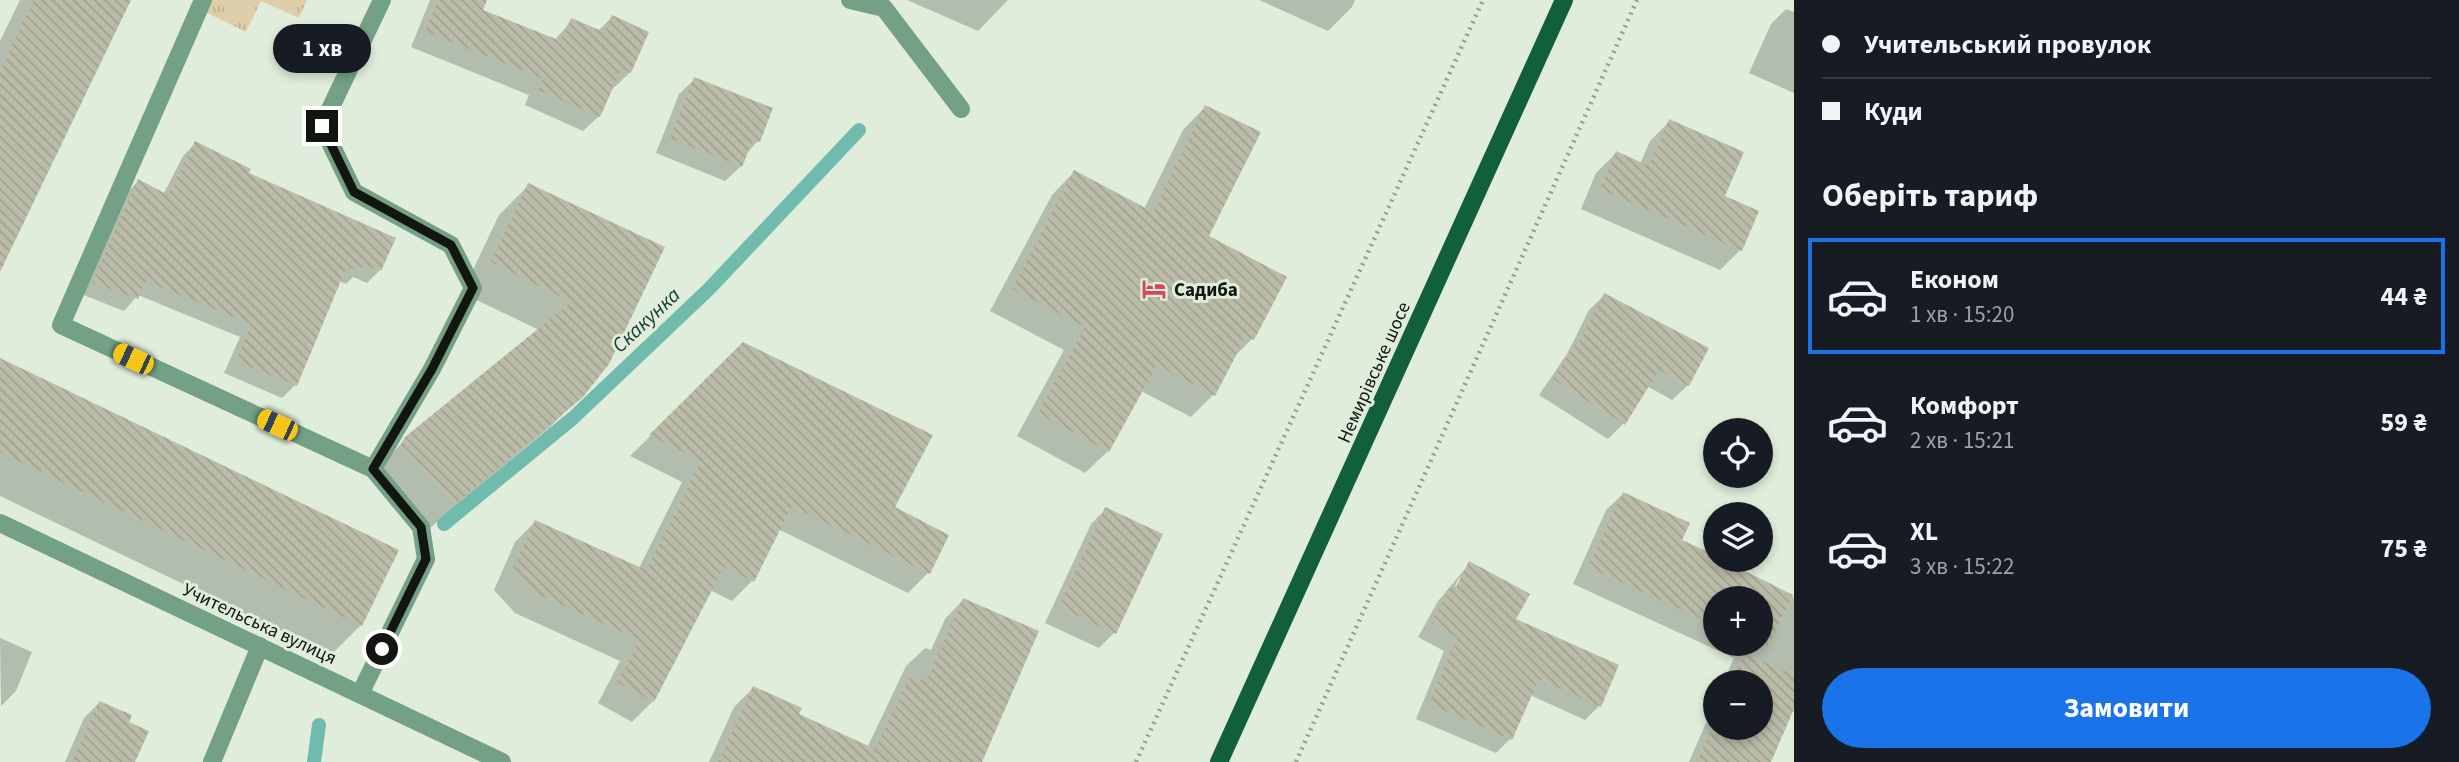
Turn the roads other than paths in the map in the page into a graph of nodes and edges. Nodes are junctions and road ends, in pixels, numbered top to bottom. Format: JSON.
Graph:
{"nodes":[{"id":1,"x":203,"y":0,"type":"edge"},
{"id":2,"x":382,"y":0,"type":"edge"},
{"id":3,"x":850,"y":0,"type":"edge"},
{"id":4,"x":1564,"y":0,"type":"edge"},
{"id":5,"x":961,"y":109,"type":"dead end"},
{"id":6,"x":373,"y":469,"type":"junction"},
{"id":7,"x":0,"y":523,"type":"edge"},
{"id":8,"x":260,"y":646,"type":"junction"},
{"id":9,"x":360,"y":694,"type":"junction"},
{"id":10,"x":212,"y":762,"type":"edge"},
{"id":11,"x":502,"y":762,"type":"edge"},
{"id":12,"x":1219,"y":762,"type":"edge"}],
"edges":[{"from":1,"to":6,"type":"street"},
{"from":2,"to":6,"type":"street"},
{"from":3,"to":5,"type":"street"},
{"from":4,"to":12,"type":"main road","name":"Немирівське шосе"},
{"from":6,"to":9,"type":"street"},
{"from":7,"to":8,"type":"street","name":"Учительська вулиця"},
{"from":8,"to":9,"type":"street","name":"Учительська вулиця"},
{"from":8,"to":10,"type":"street"},
{"from":9,"to":11,"type":"street","name":"Учительська вулиця"}]}
